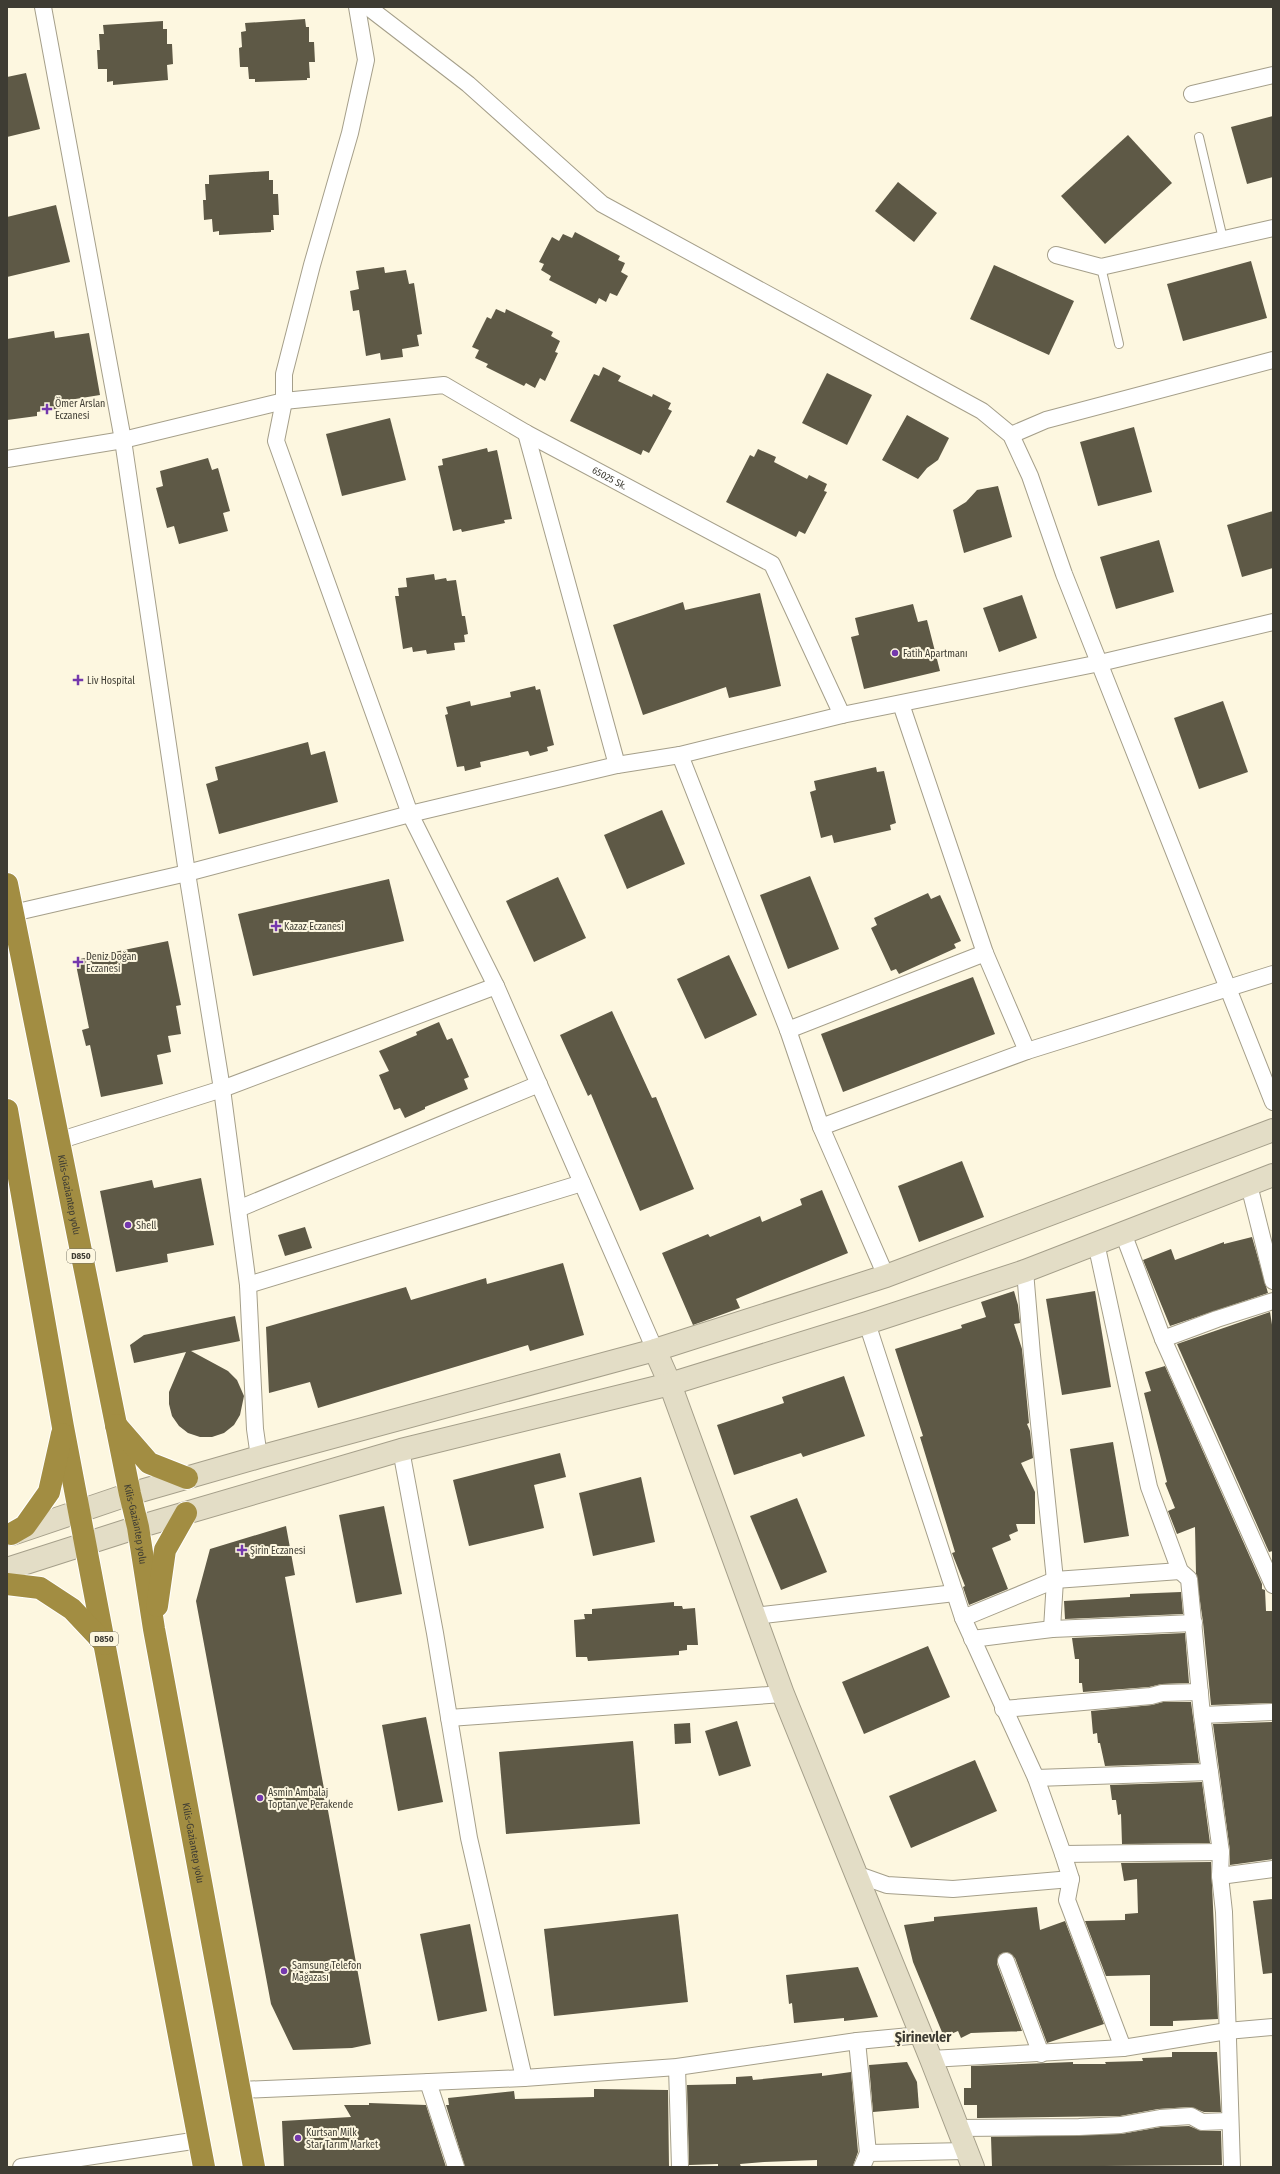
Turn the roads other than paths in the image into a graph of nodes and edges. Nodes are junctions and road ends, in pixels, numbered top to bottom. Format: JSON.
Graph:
{"nodes":[{"id":1,"x":43,"y":7,"type":"edge"},
{"id":2,"x":358,"y":7,"type":"edge"},
{"id":3,"x":368,"y":7,"type":"edge"},
{"id":4,"x":1273,"y":75,"type":"edge"},
{"id":5,"x":1192,"y":94,"type":"dead end"},
{"id":6,"x":1199,"y":137,"type":"dead end"},
{"id":7,"x":1273,"y":228,"type":"edge"},
{"id":8,"x":1223,"y":239,"type":"junction"},
{"id":9,"x":1056,"y":256,"type":"dead end"},
{"id":10,"x":1101,"y":267,"type":"junction"},
{"id":11,"x":1120,"y":344,"type":"dead end"},
{"id":12,"x":1273,"y":360,"type":"edge"},
{"id":13,"x":284,"y":401,"type":"junction"},
{"id":14,"x":526,"y":433,"type":"junction"},
{"id":15,"x":1012,"y":435,"type":"junction"},
{"id":16,"x":123,"y":440,"type":"junction"},
{"id":17,"x":7,"y":460,"type":"edge"},
{"id":18,"x":1273,"y":622,"type":"edge"},
{"id":19,"x":1100,"y":663,"type":"junction"},
{"id":20,"x":900,"y":704,"type":"junction"},
{"id":21,"x":842,"y":715,"type":"junction"},
{"id":22,"x":680,"y":755,"type":"junction"},
{"id":23,"x":617,"y":765,"type":"junction"},
{"id":24,"x":410,"y":814,"type":"junction"},
{"id":25,"x":187,"y":873,"type":"junction"},
{"id":26,"x":7,"y":884,"type":"edge"},
{"id":27,"x":13,"y":913,"type":"junction"},
{"id":28,"x":985,"y":953,"type":"junction"},
{"id":29,"x":1273,"y":974,"type":"edge"},
{"id":30,"x":496,"y":986,"type":"junction"},
{"id":31,"x":1228,"y":989,"type":"junction"},
{"id":32,"x":788,"y":1030,"type":"junction"},
{"id":33,"x":1027,"y":1051,"type":"junction"},
{"id":34,"x":538,"y":1084,"type":"junction"},
{"id":35,"x":222,"y":1089,"type":"junction"},
{"id":36,"x":1273,"y":1102,"type":"edge"},
{"id":37,"x":7,"y":1110,"type":"edge"},
{"id":38,"x":821,"y":1127,"type":"junction"},
{"id":39,"x":1273,"y":1130,"type":"edge"},
{"id":40,"x":58,"y":1141,"type":"junction"},
{"id":41,"x":1273,"y":1175,"type":"edge"},
{"id":42,"x":582,"y":1183,"type":"junction"},
{"id":43,"x":1249,"y":1185,"type":"junction"},
{"id":44,"x":238,"y":1209,"type":"junction"},
{"id":45,"x":1123,"y":1233,"type":"junction"},
{"id":46,"x":1096,"y":1243,"type":"junction"},
{"id":47,"x":1025,"y":1271,"type":"junction"},
{"id":48,"x":886,"y":1276,"type":"junction"},
{"id":49,"x":1273,"y":1281,"type":"edge"},
{"id":50,"x":248,"y":1285,"type":"junction"},
{"id":51,"x":1273,"y":1302,"type":"edge"},
{"id":52,"x":867,"y":1323,"type":"junction"},
{"id":53,"x":1163,"y":1339,"type":"junction"},
{"id":54,"x":655,"y":1350,"type":"junction"},
{"id":55,"x":670,"y":1384,"type":"junction"},
{"id":56,"x":116,"y":1425,"type":"junction"},
{"id":57,"x":64,"y":1427,"type":"junction"},
{"id":58,"x":401,"y":1450,"type":"junction"},
{"id":59,"x":259,"y":1457,"type":"junction"},
{"id":60,"x":187,"y":1478,"type":"junction"},
{"id":61,"x":130,"y":1494,"type":"junction"},
{"id":62,"x":81,"y":1510,"type":"junction"},
{"id":63,"x":186,"y":1513,"type":"junction"},
{"id":64,"x":138,"y":1527,"type":"junction"},
{"id":65,"x":9,"y":1535,"type":"edge"},
{"id":66,"x":87,"y":1544,"type":"junction"},
{"id":67,"x":7,"y":1570,"type":"edge"},
{"id":68,"x":1180,"y":1571,"type":"junction"},
{"id":69,"x":1055,"y":1580,"type":"junction"},
{"id":70,"x":7,"y":1584,"type":"edge"},
{"id":71,"x":1273,"y":1585,"type":"edge"},
{"id":72,"x":955,"y":1593,"type":"junction"},
{"id":73,"x":754,"y":1616,"type":"junction"},
{"id":74,"x":963,"y":1618,"type":"junction"},
{"id":75,"x":1194,"y":1623,"type":"junction"},
{"id":76,"x":154,"y":1629,"type":"junction"},
{"id":77,"x":1052,"y":1629,"type":"junction"},
{"id":78,"x":972,"y":1639,"type":"junction"},
{"id":79,"x":105,"y":1644,"type":"junction"},
{"id":80,"x":1200,"y":1692,"type":"junction"},
{"id":81,"x":783,"y":1694,"type":"junction"},
{"id":82,"x":1003,"y":1709,"type":"junction"},
{"id":83,"x":1273,"y":1712,"type":"edge"},
{"id":84,"x":1202,"y":1715,"type":"junction"},
{"id":85,"x":449,"y":1718,"type":"junction"},
{"id":86,"x":1210,"y":1772,"type":"junction"},
{"id":87,"x":1036,"y":1778,"type":"junction"},
{"id":88,"x":1221,"y":1852,"type":"junction"},
{"id":89,"x":1063,"y":1854,"type":"junction"},
{"id":90,"x":1273,"y":1869,"type":"edge"},
{"id":91,"x":856,"y":1874,"type":"junction"},
{"id":92,"x":1220,"y":1876,"type":"junction"},
{"id":93,"x":1071,"y":1879,"type":"junction"},
{"id":94,"x":1006,"y":1961,"type":"dead end"},
{"id":95,"x":1273,"y":2026,"type":"edge"},
{"id":96,"x":1227,"y":2031,"type":"junction"},
{"id":97,"x":921,"y":2035,"type":"junction"},
{"id":98,"x":858,"y":2041,"type":"junction"},
{"id":99,"x":1123,"y":2048,"type":"junction"},
{"id":100,"x":1041,"y":2054,"type":"junction"},
{"id":101,"x":931,"y":2059,"type":"junction"},
{"id":102,"x":677,"y":2067,"type":"junction"},
{"id":103,"x":524,"y":2078,"type":"junction"},
{"id":104,"x":428,"y":2082,"type":"junction"},
{"id":105,"x":241,"y":2090,"type":"junction"},
{"id":106,"x":1229,"y":2121,"type":"junction"},
{"id":107,"x":958,"y":2128,"type":"junction"},
{"id":108,"x":199,"y":2140,"type":"junction"},
{"id":109,"x":970,"y":2159,"type":"edge"},
{"id":110,"x":865,"y":2160,"type":"edge"},
{"id":111,"x":21,"y":2167,"type":"edge"},
{"id":112,"x":204,"y":2167,"type":"edge"},
{"id":113,"x":254,"y":2167,"type":"edge"},
{"id":114,"x":456,"y":2167,"type":"edge"},
{"id":115,"x":680,"y":2167,"type":"edge"},
{"id":116,"x":1232,"y":2167,"type":"edge"}],
"edges":[{"from":1,"to":16,"type":"street"},
{"from":2,"to":13,"type":"street"},
{"from":3,"to":15,"type":"street"},
{"from":4,"to":5,"type":"street"},
{"from":6,"to":8,"type":"lane"},
{"from":7,"to":8,"type":"street"},
{"from":8,"to":10,"type":"street"},
{"from":9,"to":10,"type":"street"},
{"from":10,"to":11,"type":"lane"},
{"from":12,"to":15,"type":"street"},
{"from":13,"to":14,"type":"street","name":"65025 Sk."},
{"from":13,"to":16,"type":"street","name":"65025 Sk."},
{"from":13,"to":24,"type":"street"},
{"from":14,"to":21,"type":"street","name":"65025 Sk."},
{"from":14,"to":23,"type":"street"},
{"from":15,"to":19,"type":"street"},
{"from":16,"to":17,"type":"street","name":"65025 Sk."},
{"from":16,"to":25,"type":"street"},
{"from":18,"to":19,"type":"street"},
{"from":19,"to":20,"type":"street"},
{"from":19,"to":31,"type":"street"},
{"from":20,"to":21,"type":"street"},
{"from":20,"to":28,"type":"street"},
{"from":21,"to":22,"type":"street"},
{"from":22,"to":23,"type":"street"},
{"from":22,"to":32,"type":"street"},
{"from":23,"to":24,"type":"street"},
{"from":24,"to":25,"type":"street"},
{"from":24,"to":30,"type":"street"},
{"from":25,"to":27,"type":"street"},
{"from":25,"to":35,"type":"street"},
{"from":26,"to":27,"type":"highway","name":"Kilis-Gaziantep yolu","number":"D850"},
{"from":27,"to":40,"type":"highway","name":"Kilis-Gaziantep yolu","number":"D850"},
{"from":28,"to":32,"type":"street"},
{"from":28,"to":33,"type":"street"},
{"from":29,"to":31,"type":"street"},
{"from":30,"to":34,"type":"street"},
{"from":30,"to":35,"type":"street"},
{"from":31,"to":33,"type":"street"},
{"from":31,"to":36,"type":"street"},
{"from":32,"to":38,"type":"street"},
{"from":33,"to":38,"type":"street"},
{"from":34,"to":42,"type":"street"},
{"from":34,"to":44,"type":"street"},
{"from":35,"to":40,"type":"street"},
{"from":35,"to":44,"type":"street"},
{"from":37,"to":57,"type":"highway","number":"D850"},
{"from":38,"to":48,"type":"street"},
{"from":39,"to":48,"type":"main road"},
{"from":40,"to":56,"type":"highway","name":"Kilis-Gaziantep yolu","number":"D850"},
{"from":41,"to":43,"type":"main road"},
{"from":42,"to":50,"type":"street"},
{"from":42,"to":54,"type":"street"},
{"from":43,"to":45,"type":"main road"},
{"from":43,"to":49,"type":"street"},
{"from":44,"to":50,"type":"street"},
{"from":45,"to":46,"type":"main road"},
{"from":45,"to":53,"type":"street"},
{"from":46,"to":47,"type":"main road"},
{"from":46,"to":68,"type":"street"},
{"from":47,"to":52,"type":"main road"},
{"from":47,"to":69,"type":"street"},
{"from":48,"to":54,"type":"main road"},
{"from":50,"to":59,"type":"street"},
{"from":51,"to":53,"type":"street"},
{"from":52,"to":55,"type":"main road"},
{"from":52,"to":72,"type":"street"},
{"from":53,"to":71,"type":"street"},
{"from":54,"to":55,"type":"main road"},
{"from":54,"to":59,"type":"main road"},
{"from":55,"to":58,"type":"main road"},
{"from":55,"to":73,"type":"main road"},
{"from":56,"to":60,"type":"highway"},
{"from":56,"to":61,"type":"highway","name":"Kilis-Gaziantep yolu","number":"D850"},
{"from":57,"to":62,"type":"highway","number":"D850"},
{"from":57,"to":65,"type":"highway"},
{"from":58,"to":63,"type":"main road"},
{"from":58,"to":85,"type":"street"},
{"from":59,"to":60,"type":"main road"},
{"from":60,"to":61,"type":"main road"},
{"from":61,"to":62,"type":"main road"},
{"from":61,"to":64,"type":"highway","name":"Kilis-Gaziantep yolu","number":"D850"},
{"from":62,"to":65,"type":"main road"},
{"from":62,"to":66,"type":"highway","number":"D850"},
{"from":63,"to":64,"type":"main road"},
{"from":63,"to":76,"type":"highway"},
{"from":64,"to":66,"type":"main road"},
{"from":64,"to":76,"type":"highway","name":"Kilis-Gaziantep yolu","number":"D850"},
{"from":66,"to":67,"type":"main road"},
{"from":66,"to":79,"type":"highway","number":"D850"},
{"from":68,"to":69,"type":"street"},
{"from":68,"to":75,"type":"street"},
{"from":69,"to":74,"type":"street"},
{"from":69,"to":77,"type":"street"},
{"from":70,"to":79,"type":"highway"},
{"from":72,"to":73,"type":"street"},
{"from":72,"to":74,"type":"street"},
{"from":73,"to":81,"type":"main road"},
{"from":74,"to":78,"type":"street"},
{"from":75,"to":77,"type":"street"},
{"from":75,"to":80,"type":"street"},
{"from":76,"to":105,"type":"highway","name":"Kilis-Gaziantep yolu","number":"D850"},
{"from":77,"to":78,"type":"street"},
{"from":78,"to":82,"type":"street"},
{"from":79,"to":108,"type":"highway","number":"D850"},
{"from":80,"to":82,"type":"street"},
{"from":80,"to":84,"type":"street"},
{"from":81,"to":85,"type":"street"},
{"from":81,"to":91,"type":"main road"},
{"from":82,"to":87,"type":"street"},
{"from":83,"to":84,"type":"street"},
{"from":84,"to":86,"type":"street"},
{"from":85,"to":103,"type":"street"},
{"from":86,"to":87,"type":"street"},
{"from":86,"to":88,"type":"street"},
{"from":87,"to":89,"type":"street"},
{"from":88,"to":89,"type":"street"},
{"from":88,"to":92,"type":"street"},
{"from":89,"to":93,"type":"street"},
{"from":90,"to":92,"type":"street"},
{"from":91,"to":93,"type":"street"},
{"from":91,"to":97,"type":"main road"},
{"from":92,"to":96,"type":"street"},
{"from":93,"to":99,"type":"street"},
{"from":94,"to":100,"type":"street"},
{"from":95,"to":96,"type":"street"},
{"from":96,"to":99,"type":"street"},
{"from":96,"to":106,"type":"street"},
{"from":97,"to":98,"type":"street"},
{"from":97,"to":101,"type":"main road"},
{"from":98,"to":102,"type":"street"},
{"from":98,"to":110,"type":"street"},
{"from":99,"to":100,"type":"street"},
{"from":100,"to":101,"type":"street"},
{"from":101,"to":107,"type":"main road"},
{"from":102,"to":103,"type":"street"},
{"from":102,"to":115,"type":"street"},
{"from":103,"to":104,"type":"street"},
{"from":104,"to":105,"type":"street"},
{"from":104,"to":114,"type":"street"},
{"from":105,"to":113,"type":"highway","name":"Kilis-Gaziantep yolu","number":"D850"},
{"from":106,"to":107,"type":"street"},
{"from":106,"to":116,"type":"street"},
{"from":107,"to":109,"type":"main road"},
{"from":108,"to":111,"type":"street"},
{"from":108,"to":112,"type":"highway","number":"D850"},
{"from":109,"to":110,"type":"street"}]}
